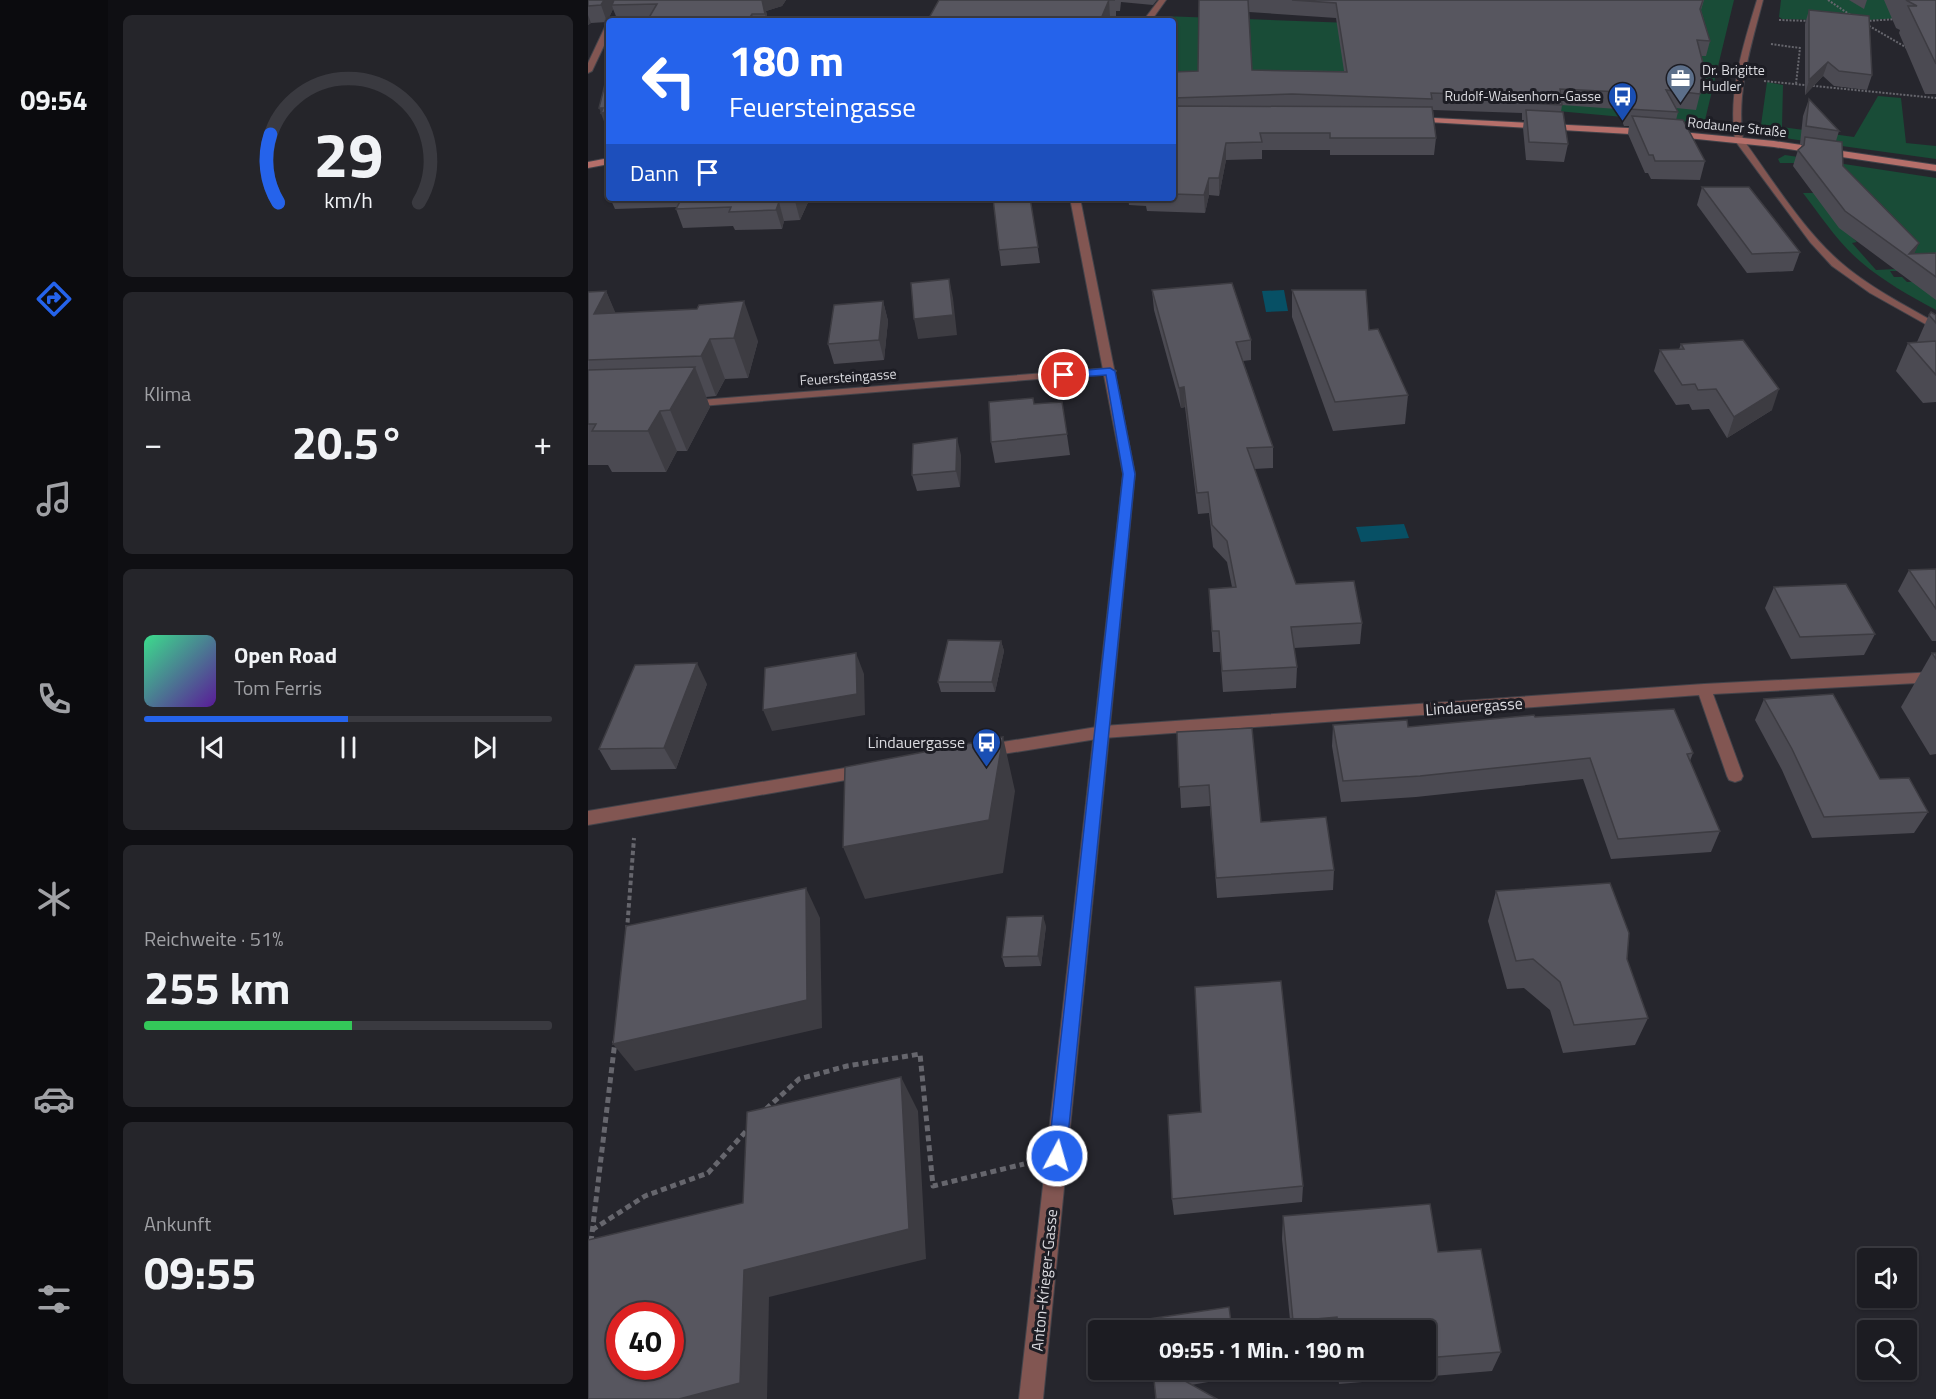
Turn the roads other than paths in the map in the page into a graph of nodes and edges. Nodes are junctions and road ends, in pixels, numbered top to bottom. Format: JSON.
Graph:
{"nodes":[{"id":1,"x":1163,"y":0,"type":"edge"},
{"id":2,"x":1760,"y":0,"type":"edge"},
{"id":3,"x":1149,"y":18,"type":"edge"},
{"id":4,"x":606,"y":33,"type":"edge"},
{"id":5,"x":588,"y":71,"type":"edge"},
{"id":6,"x":1409,"y":119,"type":"edge"},
{"id":7,"x":1654,"y":132,"type":"edge"},
{"id":8,"x":1665,"y":133,"type":"edge"},
{"id":9,"x":1739,"y":140,"type":"junction"},
{"id":10,"x":606,"y":162,"type":"edge"},
{"id":11,"x":588,"y":165,"type":"edge"},
{"id":12,"x":1936,"y":168,"type":"edge"},
{"id":13,"x":1076,"y":201,"type":"edge"},
{"id":14,"x":1936,"y":327,"type":"edge"},
{"id":15,"x":1110,"y":371,"type":"junction"},
{"id":16,"x":677,"y":404,"type":"edge"},
{"id":17,"x":1936,"y":677,"type":"edge"},
{"id":18,"x":1704,"y":689,"type":"junction"},
{"id":19,"x":1103,"y":732,"type":"junction"},
{"id":20,"x":974,"y":753,"type":"edge"},
{"id":21,"x":881,"y":768,"type":"edge"},
{"id":22,"x":1735,"y":776,"type":"dead end"},
{"id":23,"x":588,"y":818,"type":"edge"},
{"id":24,"x":1030,"y":1399,"type":"edge"}],
"edges":[{"from":1,"to":3,"type":"street"},
{"from":2,"to":9,"type":"street"},
{"from":4,"to":5,"type":"street"},
{"from":6,"to":7,"type":"main road"},
{"from":8,"to":9,"type":"main road","name":"Rodauner Straße"},
{"from":9,"to":12,"type":"main road","name":"Rodauner Straße"},
{"from":9,"to":14,"type":"street"},
{"from":10,"to":11,"type":"main road"},
{"from":13,"to":15,"type":"street","name":"Anton-Krieger-Gasse"},
{"from":15,"to":16,"type":"street","name":"Feuersteingasse"},
{"from":15,"to":19,"type":"street","name":"Anton-Krieger-Gasse"},
{"from":17,"to":18,"type":"street","name":"Lindauergasse"},
{"from":18,"to":19,"type":"street","name":"Lindauergasse"},
{"from":18,"to":22,"type":"street"},
{"from":19,"to":20,"type":"street","name":"Lindauergasse"},
{"from":19,"to":24,"type":"street","name":"Anton-Krieger-Gasse"},
{"from":21,"to":23,"type":"street"}]}
